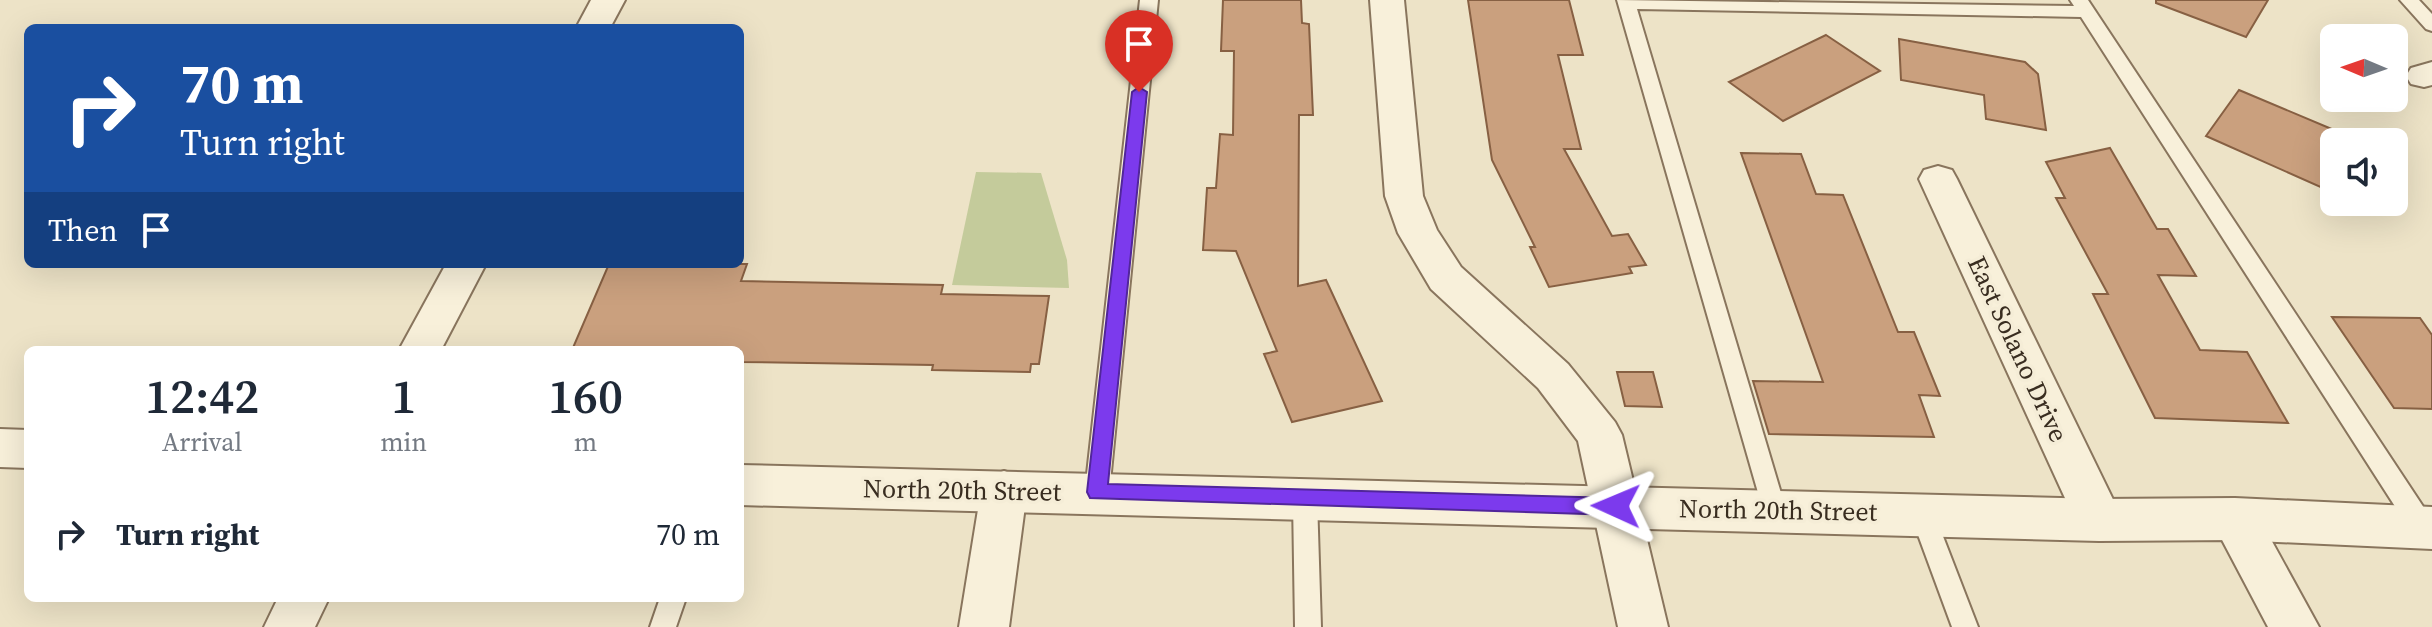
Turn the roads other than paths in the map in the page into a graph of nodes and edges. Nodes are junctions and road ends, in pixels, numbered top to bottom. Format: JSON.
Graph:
{"nodes":[{"id":1,"x":608,"y":0,"type":"edge"},
{"id":2,"x":1149,"y":0,"type":"edge"},
{"id":3,"x":1387,"y":0,"type":"edge"},
{"id":4,"x":2409,"y":0,"type":"edge"},
{"id":5,"x":1626,"y":1,"type":"edge"},
{"id":6,"x":2083,"y":6,"type":"edge"},
{"id":7,"x":595,"y":24,"type":"edge"},
{"id":8,"x":2432,"y":25,"type":"edge"},
{"id":9,"x":1938,"y":179,"type":"dead end"},
{"id":10,"x":464,"y":268,"type":"edge"},
{"id":11,"x":422,"y":346,"type":"edge"},
{"id":12,"x":0,"y":448,"type":"edge"},
{"id":13,"x":24,"y":449,"type":"edge"},
{"id":14,"x":744,"y":485,"type":"edge"},
{"id":15,"x":1004,"y":491,"type":"junction"},
{"id":16,"x":1097,"y":492,"type":"junction"},
{"id":17,"x":1305,"y":499,"type":"junction"},
{"id":18,"x":1616,"y":506,"type":"junction"},
{"id":19,"x":1774,"y":510,"type":"junction"},
{"id":20,"x":1922,"y":513,"type":"junction"},
{"id":21,"x":2235,"y":519,"type":"junction"},
{"id":22,"x":2099,"y":520,"type":"junction"},
{"id":23,"x":2428,"y":528,"type":"edge"},
{"id":24,"x":302,"y":602,"type":"edge"},
{"id":25,"x":672,"y":602,"type":"edge"},
{"id":26,"x":289,"y":627,"type":"edge"},
{"id":27,"x":663,"y":627,"type":"edge"},
{"id":28,"x":984,"y":627,"type":"edge"},
{"id":29,"x":1308,"y":627,"type":"edge"},
{"id":30,"x":1643,"y":627,"type":"edge"},
{"id":31,"x":1965,"y":627,"type":"edge"},
{"id":32,"x":2294,"y":627,"type":"edge"}],
"edges":[{"from":1,"to":7,"type":"street"},
{"from":2,"to":16,"type":"lane"},
{"from":3,"to":18,"type":"street"},
{"from":4,"to":8,"type":"lane"},
{"from":5,"to":6,"type":"lane"},
{"from":5,"to":19,"type":"lane"},
{"from":6,"to":23,"type":"lane"},
{"from":9,"to":22,"type":"street","name":"East Solano Drive"},
{"from":10,"to":11,"type":"street"},
{"from":12,"to":13,"type":"street"},
{"from":14,"to":15,"type":"street","name":"North 20th Street"},
{"from":15,"to":16,"type":"street","name":"North 20th Street"},
{"from":15,"to":28,"type":"street"},
{"from":16,"to":17,"type":"street","name":"North 20th Street"},
{"from":17,"to":18,"type":"street","name":"North 20th Street"},
{"from":17,"to":29,"type":"lane"},
{"from":18,"to":19,"type":"street","name":"North 20th Street"},
{"from":18,"to":30,"type":"street"},
{"from":19,"to":20,"type":"street","name":"North 20th Street"},
{"from":20,"to":22,"type":"street","name":"North 20th Street"},
{"from":20,"to":31,"type":"lane"},
{"from":21,"to":22,"type":"street","name":"North 20th Street"},
{"from":21,"to":23,"type":"street","name":"North 20th Street"},
{"from":21,"to":32,"type":"street"},
{"from":24,"to":26,"type":"street"},
{"from":25,"to":27,"type":"lane"}]}
